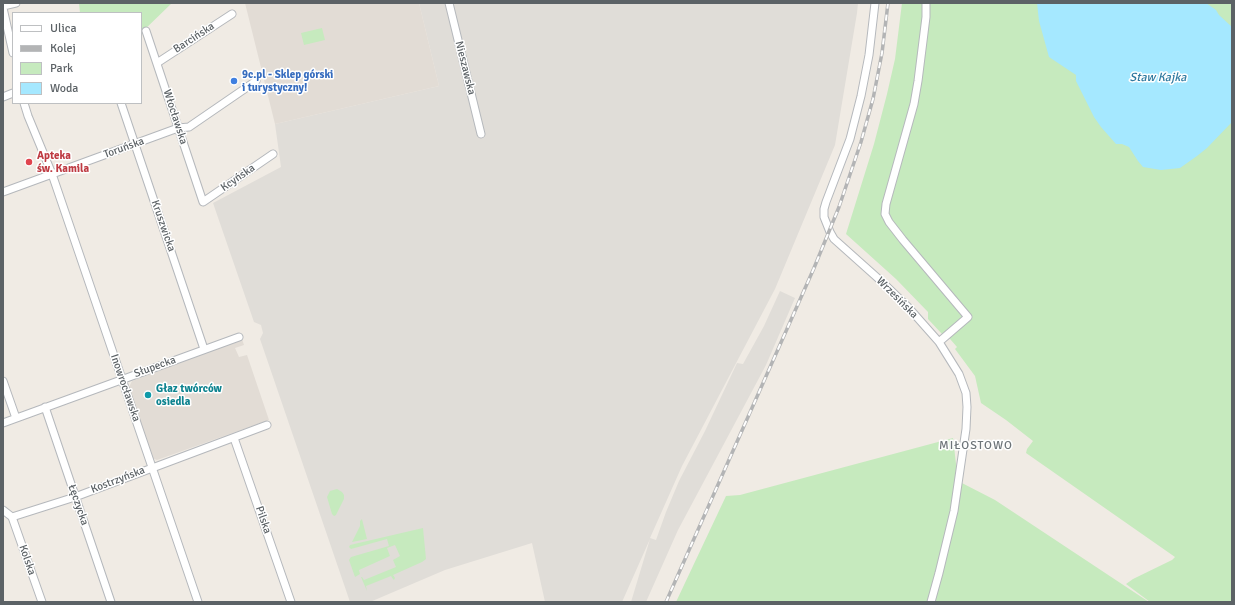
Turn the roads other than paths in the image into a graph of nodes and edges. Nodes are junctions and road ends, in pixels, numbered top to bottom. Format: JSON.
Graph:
{"nodes":[{"id":1,"x":16,"y":3,"type":"edge"},
{"id":2,"x":449,"y":3,"type":"edge"},
{"id":3,"x":876,"y":3,"type":"edge"},
{"id":4,"x":926,"y":3,"type":"edge"},
{"id":5,"x":3,"y":7,"type":"edge"},
{"id":6,"x":232,"y":14,"type":"dead end"},
{"id":7,"x":146,"y":31,"type":"dead end"},
{"id":8,"x":12,"y":48,"type":"edge"},
{"id":9,"x":157,"y":63,"type":"junction"},
{"id":10,"x":256,"y":81,"type":"dead end"},
{"id":11,"x":24,"y":104,"type":"edge"},
{"id":12,"x":121,"y":104,"type":"edge"},
{"id":13,"x":178,"y":128,"type":"junction"},
{"id":14,"x":481,"y":134,"type":"dead end"},
{"id":15,"x":135,"y":144,"type":"junction"},
{"id":16,"x":272,"y":154,"type":"dead end"},
{"id":17,"x":52,"y":174,"type":"junction"},
{"id":18,"x":3,"y":192,"type":"edge"},
{"id":19,"x":203,"y":202,"type":"joint"},
{"id":20,"x":239,"y":337,"type":"dead end"},
{"id":21,"x":939,"y":342,"type":"junction"},
{"id":22,"x":204,"y":349,"type":"junction"},
{"id":23,"x":122,"y":379,"type":"junction"},
{"id":24,"x":3,"y":381,"type":"edge"},
{"id":25,"x":45,"y":407,"type":"junction"},
{"id":26,"x":16,"y":418,"type":"junction"},
{"id":27,"x":3,"y":422,"type":"edge"},
{"id":28,"x":267,"y":425,"type":"dead end"},
{"id":29,"x":234,"y":438,"type":"junction"},
{"id":30,"x":152,"y":468,"type":"junction"},
{"id":31,"x":75,"y":496,"type":"junction"},
{"id":32,"x":3,"y":510,"type":"edge"},
{"id":33,"x":12,"y":517,"type":"junction"},
{"id":34,"x":42,"y":602,"type":"edge"},
{"id":35,"x":112,"y":602,"type":"edge"},
{"id":36,"x":198,"y":602,"type":"edge"},
{"id":37,"x":291,"y":602,"type":"edge"},
{"id":38,"x":931,"y":602,"type":"edge"}],
"edges":[{"from":1,"to":5,"type":"street"},
{"from":2,"to":14,"type":"street","name":"Nieszawska"},
{"from":3,"to":21,"type":"street","name":"Wrzesińska"},
{"from":4,"to":21,"type":"street"},
{"from":5,"to":8,"type":"street"},
{"from":6,"to":9,"type":"street","name":"Barcińska"},
{"from":7,"to":9,"type":"street","name":"Włocławska"},
{"from":9,"to":13,"type":"street","name":"Włocławska"},
{"from":10,"to":13,"type":"street","name":"Toruńska"},
{"from":11,"to":17,"type":"street","name":"Inowrocławska"},
{"from":12,"to":15,"type":"street","name":"Kruszwicka"},
{"from":13,"to":15,"type":"street","name":"Toruńska"},
{"from":13,"to":19,"type":"street","name":"Włocławska"},
{"from":15,"to":17,"type":"street","name":"Toruńska"},
{"from":15,"to":22,"type":"street","name":"Kruszwicka"},
{"from":16,"to":19,"type":"street","name":"Kcyńska"},
{"from":17,"to":18,"type":"street","name":"Toruńska"},
{"from":17,"to":23,"type":"street","name":"Inowrocławska"},
{"from":20,"to":22,"type":"street","name":"Słupecka"},
{"from":21,"to":38,"type":"street","name":"Wrzesińska"},
{"from":22,"to":23,"type":"street","name":"Słupecka"},
{"from":23,"to":25,"type":"street","name":"Słupecka"},
{"from":23,"to":30,"type":"street","name":"Inowrocławska"},
{"from":24,"to":26,"type":"street"},
{"from":25,"to":26,"type":"street","name":"Słupecka"},
{"from":25,"to":31,"type":"street","name":"Łęczycka"},
{"from":26,"to":27,"type":"street","name":"Słupecka"},
{"from":28,"to":29,"type":"street","name":"Kostrzyńska"},
{"from":29,"to":30,"type":"street","name":"Kostrzyńska"},
{"from":29,"to":37,"type":"street","name":"Pilska"},
{"from":30,"to":31,"type":"street","name":"Kostrzyńska"},
{"from":30,"to":36,"type":"street","name":"Inowrocławska"},
{"from":31,"to":33,"type":"street","name":"Kostrzyńska"},
{"from":31,"to":35,"type":"street","name":"Łęczycka"},
{"from":32,"to":33,"type":"street"},
{"from":33,"to":34,"type":"street","name":"Kolska"}]}
